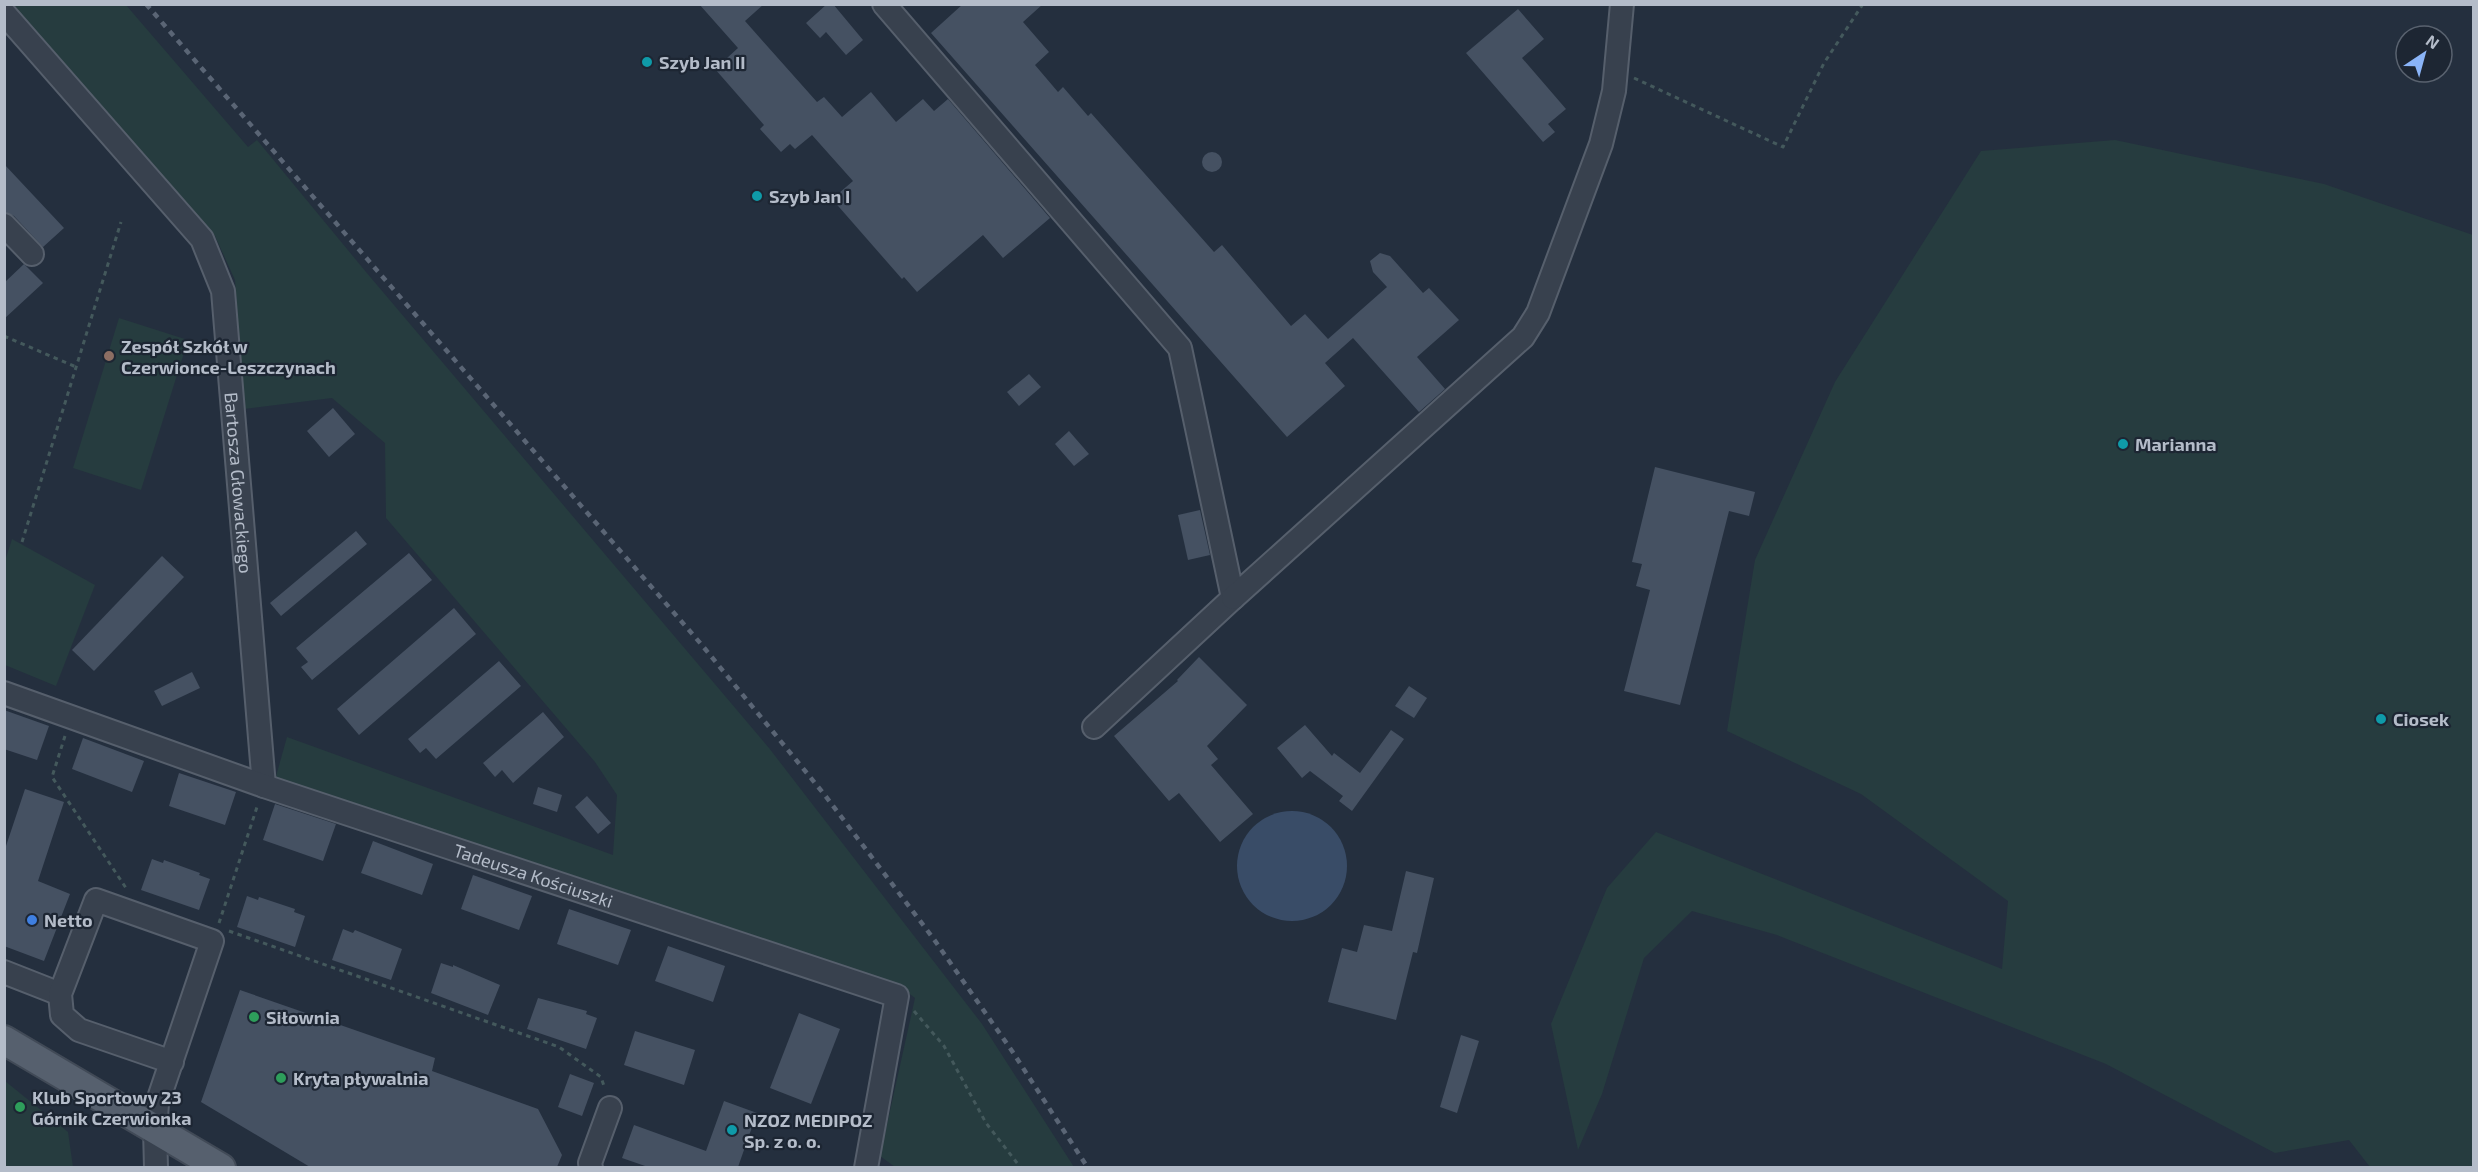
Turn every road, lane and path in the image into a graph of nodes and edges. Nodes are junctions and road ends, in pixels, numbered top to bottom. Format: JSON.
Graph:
{"nodes":[{"id":1,"x":884,"y":4,"type":"edge"},
{"id":2,"x":1622,"y":4,"type":"edge"},
{"id":3,"x":1863,"y":4,"type":"edge"},
{"id":4,"x":4,"y":13,"type":"edge"},
{"id":5,"x":1616,"y":70,"type":"junction"},
{"id":6,"x":120,"y":222,"type":"dead end"},
{"id":7,"x":4,"y":225,"type":"edge"},
{"id":8,"x":32,"y":254,"type":"dead end"},
{"id":9,"x":4,"y":336,"type":"edge"},
{"id":10,"x":76,"y":367,"type":"junction"},
{"id":11,"x":22,"y":542,"type":"dead end"},
{"id":12,"x":1233,"y":598,"type":"junction"},
{"id":13,"x":4,"y":693,"type":"edge"},
{"id":14,"x":72,"y":717,"type":"junction"},
{"id":15,"x":1094,"y":727,"type":"dead end"},
{"id":16,"x":264,"y":786,"type":"junction"},
{"id":17,"x":126,"y":888,"type":"dead end"},
{"id":18,"x":215,"y":934,"type":"junction"},
{"id":19,"x":4,"y":972,"type":"edge"},
{"id":20,"x":60,"y":994,"type":"junction"},
{"id":21,"x":897,"y":996,"type":"junction"},
{"id":22,"x":4,"y":1040,"type":"edge"},
{"id":23,"x":172,"y":1062,"type":"junction"},
{"id":24,"x":610,"y":1108,"type":"joint"},
{"id":25,"x":155,"y":1129,"type":"junction"},
{"id":26,"x":871,"y":1164,"type":"edge"},
{"id":27,"x":156,"y":1167,"type":"edge"},
{"id":28,"x":221,"y":1167,"type":"edge"},
{"id":29,"x":591,"y":1167,"type":"edge"},
{"id":30,"x":1021,"y":1167,"type":"edge"}],
"edges":[{"from":1,"to":12,"type":"street"},
{"from":2,"to":5,"type":"street"},
{"from":3,"to":5,"type":"path"},
{"from":4,"to":16,"type":"street","name":"Bartosza Głowackiego"},
{"from":5,"to":12,"type":"street"},
{"from":6,"to":10,"type":"path"},
{"from":7,"to":8,"type":"street"},
{"from":9,"to":10,"type":"path"},
{"from":10,"to":11,"type":"path"},
{"from":12,"to":15,"type":"street"},
{"from":13,"to":14,"type":"street","name":"Tadeusza Kościuszki"},
{"from":14,"to":16,"type":"street","name":"Tadeusza Kościuszki"},
{"from":14,"to":17,"type":"path"},
{"from":16,"to":18,"type":"path"},
{"from":16,"to":21,"type":"street","name":"Tadeusza Kościuszki"},
{"from":18,"to":20,"type":"street"},
{"from":18,"to":23,"type":"street"},
{"from":18,"to":24,"type":"path"},
{"from":19,"to":20,"type":"street"},
{"from":20,"to":23,"type":"street"},
{"from":21,"to":26,"type":"street"},
{"from":21,"to":30,"type":"path"},
{"from":22,"to":25,"type":"main road"},
{"from":23,"to":25,"type":"street"},
{"from":24,"to":29,"type":"street"},
{"from":25,"to":27,"type":"street"},
{"from":25,"to":28,"type":"main road"}]}
